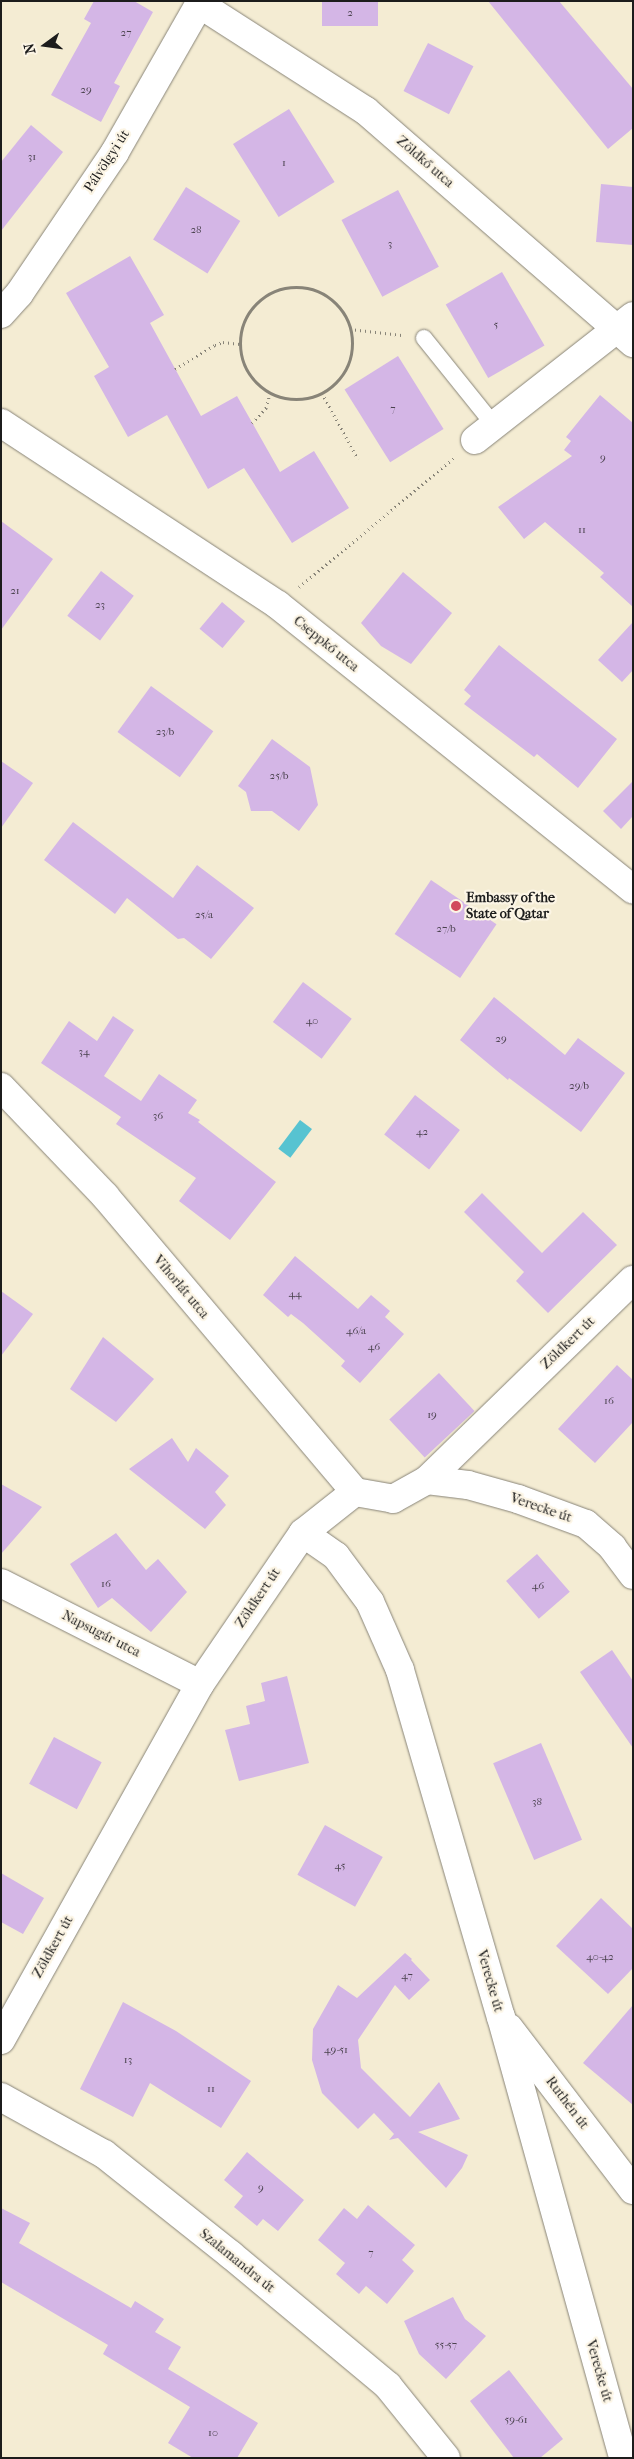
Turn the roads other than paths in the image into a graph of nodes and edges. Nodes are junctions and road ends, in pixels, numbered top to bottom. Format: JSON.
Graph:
{"nodes":[{"id":1,"x":201,"y":3,"type":"edge"},
{"id":2,"x":1,"y":314,"type":"edge"},
{"id":3,"x":628,"y":329,"type":"edge"},
{"id":4,"x":424,"y":338,"type":"road end"},
{"id":5,"x":1,"y":423,"type":"edge"},
{"id":6,"x":475,"y":440,"type":"joint"},
{"id":7,"x":633,"y":889,"type":"edge"},
{"id":8,"x":1,"y":1087,"type":"edge"},
{"id":9,"x":633,"y":1280,"type":"edge"},
{"id":10,"x":427,"y":1480,"type":"junction"},
{"id":11,"x":354,"y":1492,"type":"junction"},
{"id":12,"x":303,"y":1533,"type":"junction"},
{"id":13,"x":633,"y":1575,"type":"edge"},
{"id":14,"x":1,"y":1583,"type":"edge"},
{"id":15,"x":200,"y":1684,"type":"junction"},
{"id":16,"x":501,"y":2017,"type":"junction"},
{"id":17,"x":1,"y":2040,"type":"edge"},
{"id":18,"x":1,"y":2097,"type":"edge"},
{"id":19,"x":633,"y":2190,"type":"edge"},
{"id":20,"x":446,"y":2458,"type":"edge"},
{"id":21,"x":623,"y":2458,"type":"edge"}],
"edges":[{"from":1,"to":2,"type":"street","name":"Pálvölgyi út"},
{"from":1,"to":3,"type":"street","name":"Zöldkő utca"},
{"from":3,"to":6,"type":"street"},
{"from":4,"to":6,"type":"lane"},
{"from":5,"to":7,"type":"street","name":"Cseppkő utca"},
{"from":8,"to":11,"type":"street","name":"Vihorlát utca"},
{"from":9,"to":10,"type":"street","name":"Zöldkert út"},
{"from":10,"to":11,"type":"street","name":"Zöldkert út"},
{"from":10,"to":13,"type":"street","name":"Verecke út"},
{"from":11,"to":12,"type":"street","name":"Zöldkert út"},
{"from":12,"to":15,"type":"street","name":"Zöldkert út"},
{"from":12,"to":16,"type":"street","name":"Verecke út"},
{"from":14,"to":15,"type":"street","name":"Napsugár utca"},
{"from":15,"to":17,"type":"street","name":"Zöldkert út"},
{"from":16,"to":19,"type":"street","name":"Ruthén út"},
{"from":16,"to":21,"type":"street","name":"Verecke út"},
{"from":18,"to":20,"type":"street","name":"Szalamandra út"}]}
